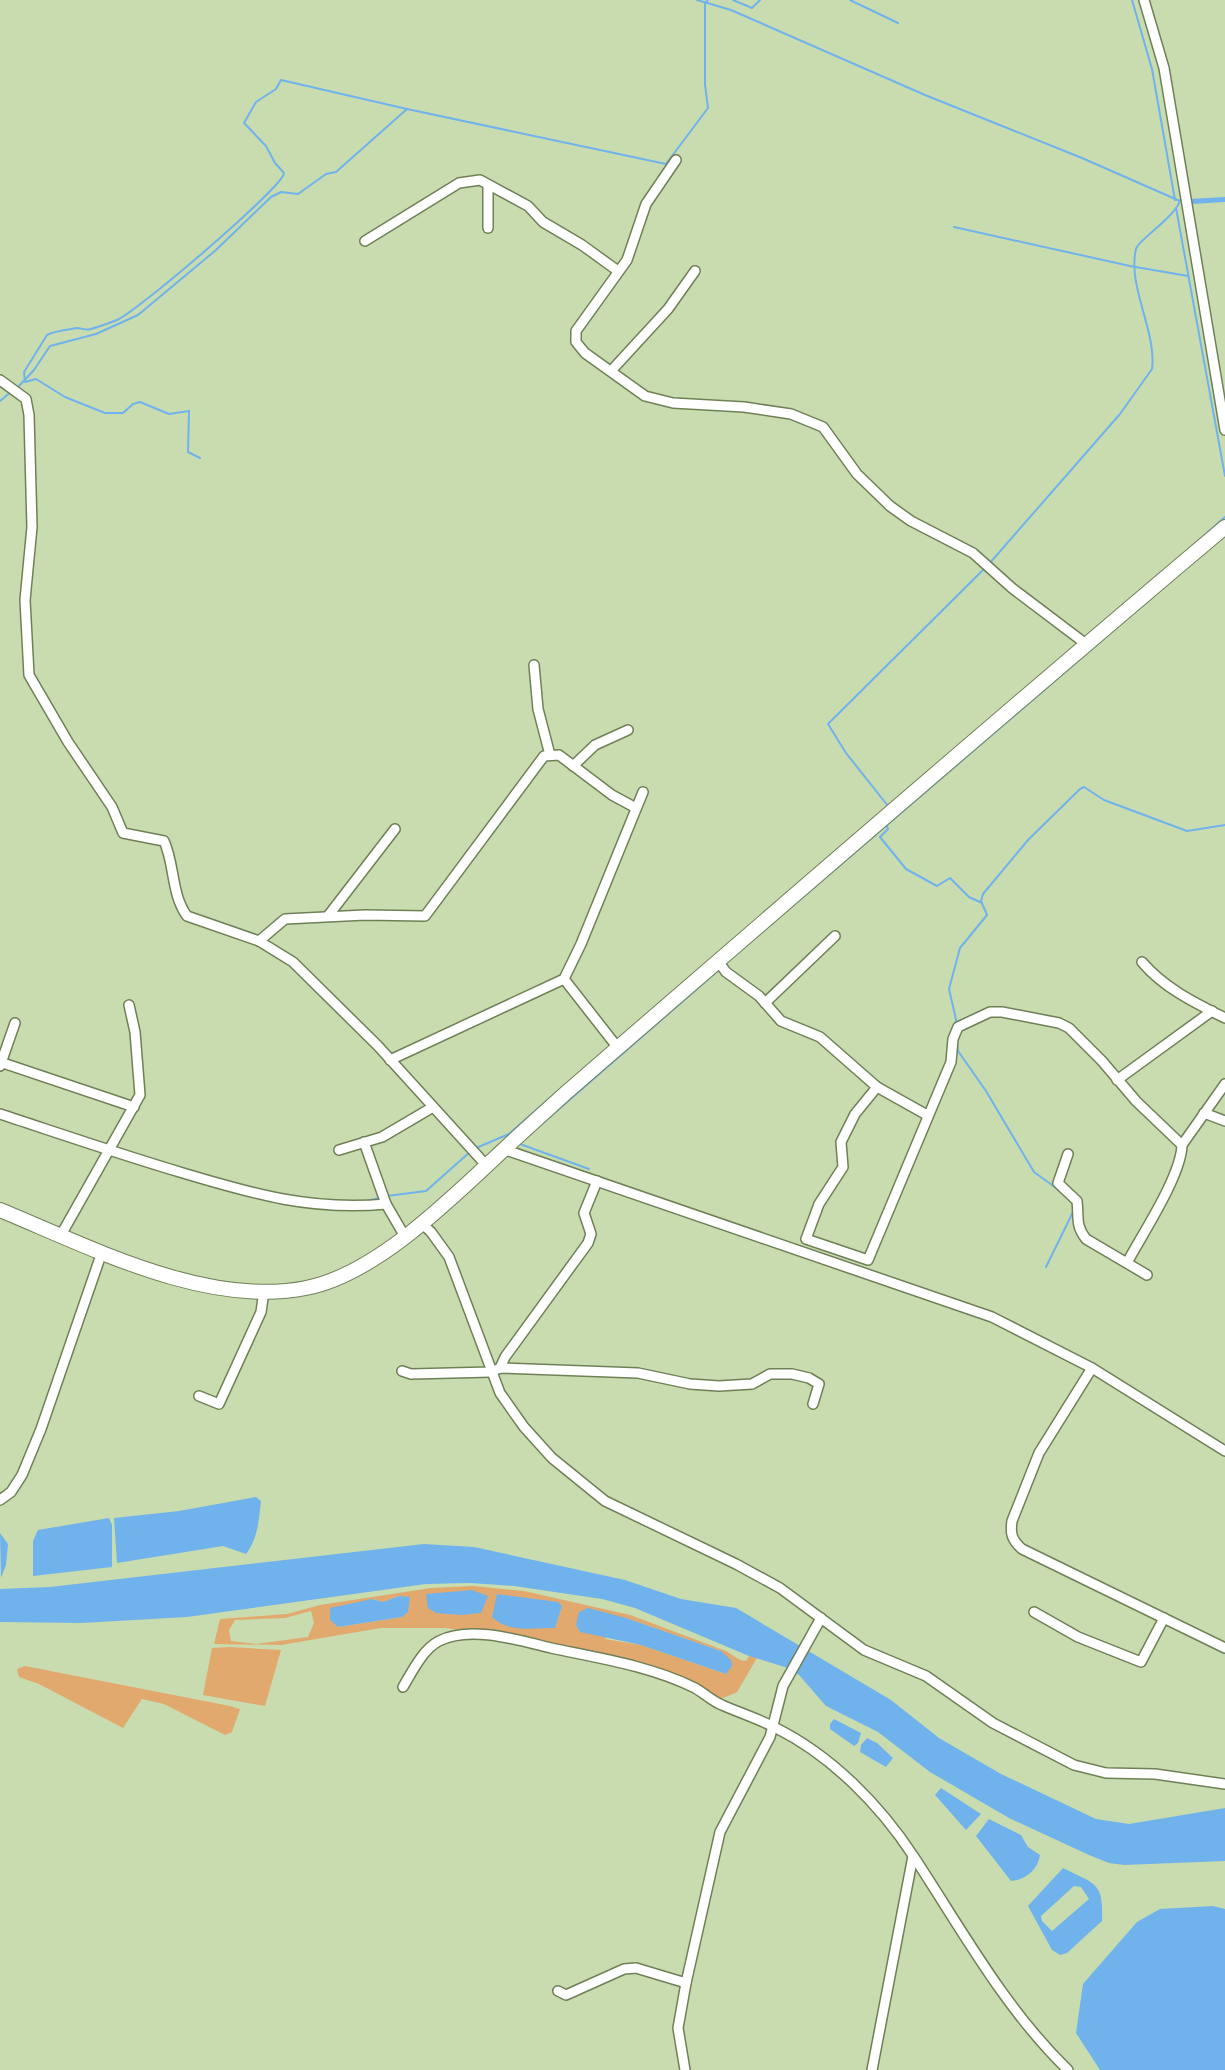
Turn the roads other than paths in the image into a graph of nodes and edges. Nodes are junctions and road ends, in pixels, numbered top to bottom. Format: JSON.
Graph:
{"nodes":[{"id":1,"x":1144,"y":0,"type":"edge"},
{"id":2,"x":676,"y":160,"type":"dead end"},
{"id":3,"x":488,"y":185,"type":"junction"},
{"id":4,"x":488,"y":228,"type":"dead end"},
{"id":5,"x":365,"y":241,"type":"dead end"},
{"id":6,"x":618,"y":271,"type":"junction"},
{"id":7,"x":695,"y":271,"type":"dead end"},
{"id":8,"x":611,"y":371,"type":"junction"},
{"id":9,"x":0,"y":380,"type":"edge"},
{"id":10,"x":1225,"y":430,"type":"edge"},
{"id":11,"x":1225,"y":527,"type":"edge"},
{"id":12,"x":1086,"y":645,"type":"junction"},
{"id":13,"x":534,"y":665,"type":"dead end"},
{"id":14,"x":628,"y":730,"type":"dead end"},
{"id":15,"x":550,"y":754,"type":"junction"},
{"id":16,"x":573,"y":766,"type":"junction"},
{"id":17,"x":643,"y":792,"type":"dead end"},
{"id":18,"x":636,"y":808,"type":"junction"},
{"id":19,"x":396,"y":829,"type":"dead end"},
{"id":20,"x":327,"y":916,"type":"junction"},
{"id":21,"x":835,"y":936,"type":"dead end"},
{"id":22,"x":259,"y":940,"type":"junction"},
{"id":23,"x":718,"y":962,"type":"junction"},
{"id":24,"x":1142,"y":962,"type":"dead end"},
{"id":25,"x":564,"y":979,"type":"junction"},
{"id":26,"x":765,"y":1003,"type":"junction"},
{"id":27,"x":129,"y":1005,"type":"dead end"},
{"id":28,"x":1212,"y":1011,"type":"junction"},
{"id":29,"x":1225,"y":1018,"type":"edge"},
{"id":30,"x":15,"y":1023,"type":"dead end"},
{"id":31,"x":618,"y":1048,"type":"junction"},
{"id":32,"x":390,"y":1060,"type":"junction"},
{"id":33,"x":0,"y":1064,"type":"edge"},
{"id":34,"x":1117,"y":1080,"type":"junction"},
{"id":35,"x":1225,"y":1084,"type":"edge"},
{"id":36,"x":877,"y":1087,"type":"junction"},
{"id":37,"x":134,"y":1107,"type":"junction"},
{"id":38,"x":433,"y":1107,"type":"junction"},
{"id":39,"x":1204,"y":1113,"type":"junction"},
{"id":40,"x":0,"y":1114,"type":"edge"},
{"id":41,"x":927,"y":1115,"type":"junction"},
{"id":42,"x":1225,"y":1121,"type":"edge"},
{"id":43,"x":364,"y":1142,"type":"junction"},
{"id":44,"x":1182,"y":1145,"type":"junction"},
{"id":45,"x":503,"y":1149,"type":"junction"},
{"id":46,"x":339,"y":1150,"type":"dead end"},
{"id":47,"x":108,"y":1152,"type":"junction"},
{"id":48,"x":1068,"y":1154,"type":"dead end"},
{"id":49,"x":486,"y":1165,"type":"junction"},
{"id":50,"x":597,"y":1181,"type":"junction"},
{"id":51,"x":386,"y":1204,"type":"junction"},
{"id":52,"x":0,"y":1210,"type":"edge"},
{"id":53,"x":421,"y":1223,"type":"junction"},
{"id":54,"x":61,"y":1235,"type":"junction"},
{"id":55,"x":398,"y":1240,"type":"junction"},
{"id":56,"x":102,"y":1252,"type":"junction"},
{"id":57,"x":1128,"y":1262,"type":"junction"},
{"id":58,"x":1147,"y":1275,"type":"dead end"},
{"id":59,"x":264,"y":1291,"type":"junction"},
{"id":60,"x":1092,"y":1368,"type":"junction"},
{"id":61,"x":495,"y":1370,"type":"junction"},
{"id":62,"x":402,"y":1371,"type":"dead end"},
{"id":63,"x":199,"y":1396,"type":"dead end"},
{"id":64,"x":813,"y":1404,"type":"dead end"},
{"id":65,"x":1225,"y":1451,"type":"edge"},
{"id":66,"x":0,"y":1500,"type":"edge"},
{"id":67,"x":1034,"y":1612,"type":"dead end"},
{"id":68,"x":821,"y":1618,"type":"junction"},
{"id":69,"x":1164,"y":1618,"type":"junction"},
{"id":70,"x":1225,"y":1648,"type":"edge"},
{"id":71,"x":403,"y":1687,"type":"dead end"},
{"id":72,"x":775,"y":1727,"type":"junction"},
{"id":73,"x":1225,"y":1784,"type":"edge"},
{"id":74,"x":914,"y":1856,"type":"junction"},
{"id":75,"x":686,"y":1983,"type":"junction"},
{"id":76,"x":558,"y":1991,"type":"dead end"},
{"id":77,"x":1063,"y":2068,"type":"edge"},
{"id":78,"x":685,"y":2070,"type":"edge"},
{"id":79,"x":872,"y":2070,"type":"edge"}],
"edges":[{"from":1,"to":10,"type":"street"},
{"from":2,"to":6,"type":"street"},
{"from":3,"to":4,"type":"street"},
{"from":3,"to":5,"type":"street"},
{"from":3,"to":6,"type":"street"},
{"from":6,"to":8,"type":"street"},
{"from":7,"to":8,"type":"street"},
{"from":8,"to":12,"type":"street"},
{"from":9,"to":22,"type":"street"},
{"from":11,"to":12,"type":"street"},
{"from":12,"to":23,"type":"street"},
{"from":13,"to":15,"type":"street"},
{"from":14,"to":16,"type":"street"},
{"from":15,"to":16,"type":"street"},
{"from":15,"to":20,"type":"street"},
{"from":16,"to":18,"type":"street"},
{"from":17,"to":18,"type":"street"},
{"from":18,"to":25,"type":"street"},
{"from":19,"to":20,"type":"street"},
{"from":20,"to":22,"type":"street"},
{"from":21,"to":26,"type":"street"},
{"from":22,"to":32,"type":"street"},
{"from":23,"to":26,"type":"street"},
{"from":23,"to":31,"type":"street"},
{"from":24,"to":28,"type":"street"},
{"from":25,"to":31,"type":"street"},
{"from":25,"to":32,"type":"street"},
{"from":26,"to":36,"type":"street"},
{"from":27,"to":37,"type":"street"},
{"from":28,"to":29,"type":"street"},
{"from":28,"to":34,"type":"street"},
{"from":30,"to":33,"type":"street"},
{"from":31,"to":45,"type":"street"},
{"from":32,"to":38,"type":"street"},
{"from":33,"to":37,"type":"street"},
{"from":34,"to":41,"type":"street"},
{"from":34,"to":44,"type":"street"},
{"from":35,"to":39,"type":"street"},
{"from":36,"to":41,"type":"street"},
{"from":36,"to":41,"type":"street"},
{"from":37,"to":47,"type":"street"},
{"from":38,"to":43,"type":"street"},
{"from":38,"to":49,"type":"street"},
{"from":39,"to":42,"type":"street"},
{"from":39,"to":44,"type":"street"},
{"from":40,"to":47,"type":"street"},
{"from":43,"to":46,"type":"street"},
{"from":43,"to":51,"type":"street"},
{"from":44,"to":57,"type":"street"},
{"from":45,"to":49,"type":"street"},
{"from":45,"to":50,"type":"street"},
{"from":47,"to":51,"type":"street"},
{"from":47,"to":54,"type":"street"},
{"from":48,"to":57,"type":"street"},
{"from":49,"to":53,"type":"street"},
{"from":50,"to":60,"type":"street"},
{"from":50,"to":61,"type":"street"},
{"from":51,"to":55,"type":"street"},
{"from":52,"to":54,"type":"street"},
{"from":53,"to":55,"type":"street"},
{"from":53,"to":61,"type":"street"},
{"from":54,"to":56,"type":"street"},
{"from":55,"to":59,"type":"street"},
{"from":56,"to":59,"type":"street"},
{"from":56,"to":66,"type":"street"},
{"from":57,"to":58,"type":"street"},
{"from":59,"to":63,"type":"street"},
{"from":60,"to":65,"type":"street"},
{"from":60,"to":69,"type":"street"},
{"from":61,"to":62,"type":"street"},
{"from":61,"to":64,"type":"street"},
{"from":61,"to":68,"type":"street"},
{"from":67,"to":69,"type":"street"},
{"from":68,"to":72,"type":"street"},
{"from":68,"to":73,"type":"street"},
{"from":69,"to":70,"type":"street"},
{"from":71,"to":72,"type":"street"},
{"from":72,"to":74,"type":"street"},
{"from":72,"to":75,"type":"street"},
{"from":74,"to":77,"type":"street"},
{"from":74,"to":79,"type":"street"},
{"from":75,"to":76,"type":"street"},
{"from":75,"to":78,"type":"street"}]}
